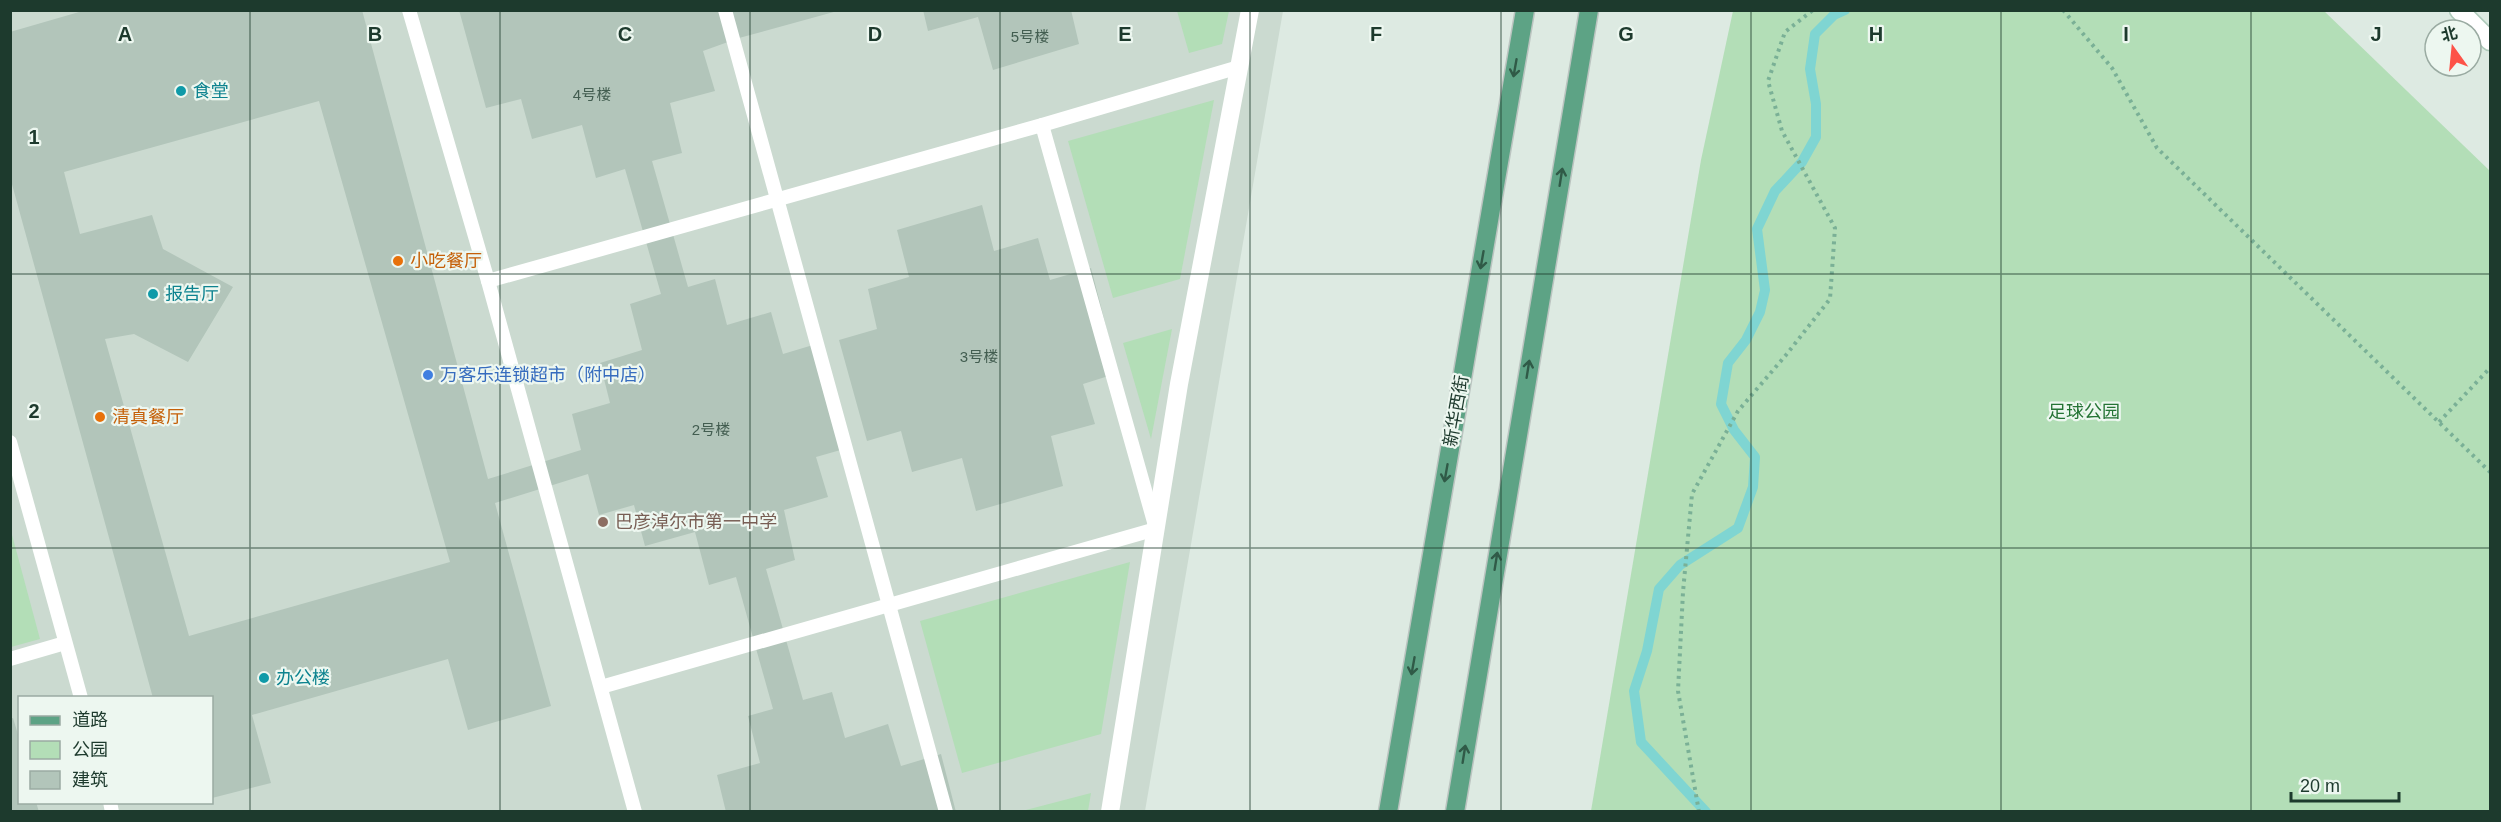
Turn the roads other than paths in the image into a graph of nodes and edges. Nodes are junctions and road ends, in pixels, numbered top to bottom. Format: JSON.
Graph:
{"nodes":[{"id":1,"x":409,"y":10,"type":"edge"},
{"id":2,"x":725,"y":10,"type":"edge"},
{"id":3,"x":1250,"y":10,"type":"edge"},
{"id":4,"x":1524,"y":10,"type":"edge"},
{"id":5,"x":1588,"y":10,"type":"edge"},
{"id":6,"x":2459,"y":10,"type":"edge"},
{"id":7,"x":2490,"y":41,"type":"edge"},
{"id":8,"x":1239,"y":67,"type":"junction"},
{"id":9,"x":1042,"y":125,"type":"junction"},
{"id":10,"x":777,"y":200,"type":"junction"},
{"id":11,"x":488,"y":281,"type":"junction"},
{"id":12,"x":10,"y":442,"type":"edge"},
{"id":13,"x":1156,"y":529,"type":"junction"},
{"id":14,"x":889,"y":604,"type":"junction"},
{"id":15,"x":65,"y":643,"type":"junction"},
{"id":16,"x":10,"y":658,"type":"edge"},
{"id":17,"x":601,"y":687,"type":"junction"},
{"id":18,"x":80,"y":696,"type":"edge"},
{"id":19,"x":635,"y":812,"type":"edge"},
{"id":20,"x":946,"y":812,"type":"edge"},
{"id":21,"x":1110,"y":812,"type":"edge"},
{"id":22,"x":1388,"y":812,"type":"edge"},
{"id":23,"x":1455,"y":812,"type":"edge"}],
"edges":[{"from":1,"to":11,"type":"lane"},
{"from":2,"to":10,"type":"lane"},
{"from":3,"to":8,"type":"street"},
{"from":4,"to":22,"type":"main road","name":"新华西街","one_way":true},
{"from":23,"to":5,"type":"main road","one_way":true},
{"from":6,"to":7,"type":"street"},
{"from":8,"to":9,"type":"lane"},
{"from":8,"to":13,"type":"street"},
{"from":9,"to":10,"type":"lane"},
{"from":9,"to":13,"type":"lane"},
{"from":10,"to":11,"type":"lane"},
{"from":10,"to":14,"type":"lane"},
{"from":11,"to":17,"type":"lane"},
{"from":12,"to":15,"type":"lane"},
{"from":13,"to":14,"type":"lane"},
{"from":13,"to":21,"type":"street"},
{"from":14,"to":17,"type":"lane"},
{"from":14,"to":20,"type":"lane"},
{"from":15,"to":16,"type":"lane"},
{"from":15,"to":18,"type":"lane"},
{"from":17,"to":19,"type":"lane"}]}
